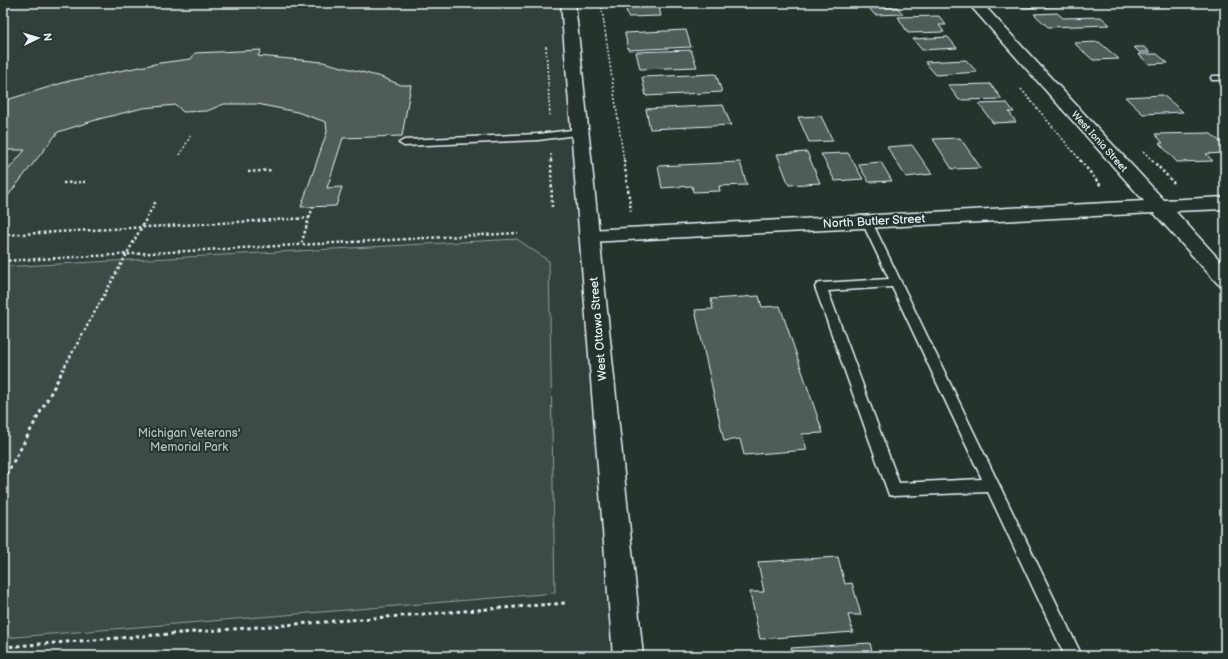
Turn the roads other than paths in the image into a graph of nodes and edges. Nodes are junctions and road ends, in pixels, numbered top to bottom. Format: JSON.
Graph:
{"nodes":[{"id":1,"x":568,"y":3,"type":"edge"},
{"id":2,"x":975,"y":3,"type":"edge"},
{"id":3,"x":1215,"y":78,"type":"dead end"},
{"id":4,"x":1225,"y":78,"type":"edge"},
{"id":5,"x":580,"y":132,"type":"junction"},
{"id":6,"x":404,"y":143,"type":"dead end"},
{"id":7,"x":1225,"y":203,"type":"edge"},
{"id":8,"x":1159,"y":206,"type":"junction"},
{"id":9,"x":867,"y":222,"type":"junction"},
{"id":10,"x":590,"y":236,"type":"junction"},
{"id":11,"x":1225,"y":279,"type":"edge"},
{"id":12,"x":896,"y":283,"type":"junction"},
{"id":13,"x":992,"y":485,"type":"junction"},
{"id":14,"x":628,"y":656,"type":"edge"},
{"id":15,"x":1074,"y":656,"type":"edge"}],
"edges":[{"from":1,"to":5,"type":"street","name":"West Ottawa Street"},
{"from":2,"to":8,"type":"street","name":"West Ionia Street"},
{"from":3,"to":4,"type":"lane"},
{"from":5,"to":6,"type":"lane"},
{"from":5,"to":10,"type":"street","name":"West Ottawa Street"},
{"from":7,"to":8,"type":"street","name":"North Butler Street"},
{"from":8,"to":9,"type":"street","name":"North Butler Street"},
{"from":8,"to":11,"type":"street","name":"West Ionia Street"},
{"from":9,"to":10,"type":"street","name":"North Butler Street"},
{"from":9,"to":12,"type":"lane"},
{"from":10,"to":14,"type":"street","name":"West Ottawa Street"},
{"from":12,"to":13,"type":"lane"},
{"from":12,"to":13,"type":"lane"},
{"from":13,"to":15,"type":"lane"}]}
